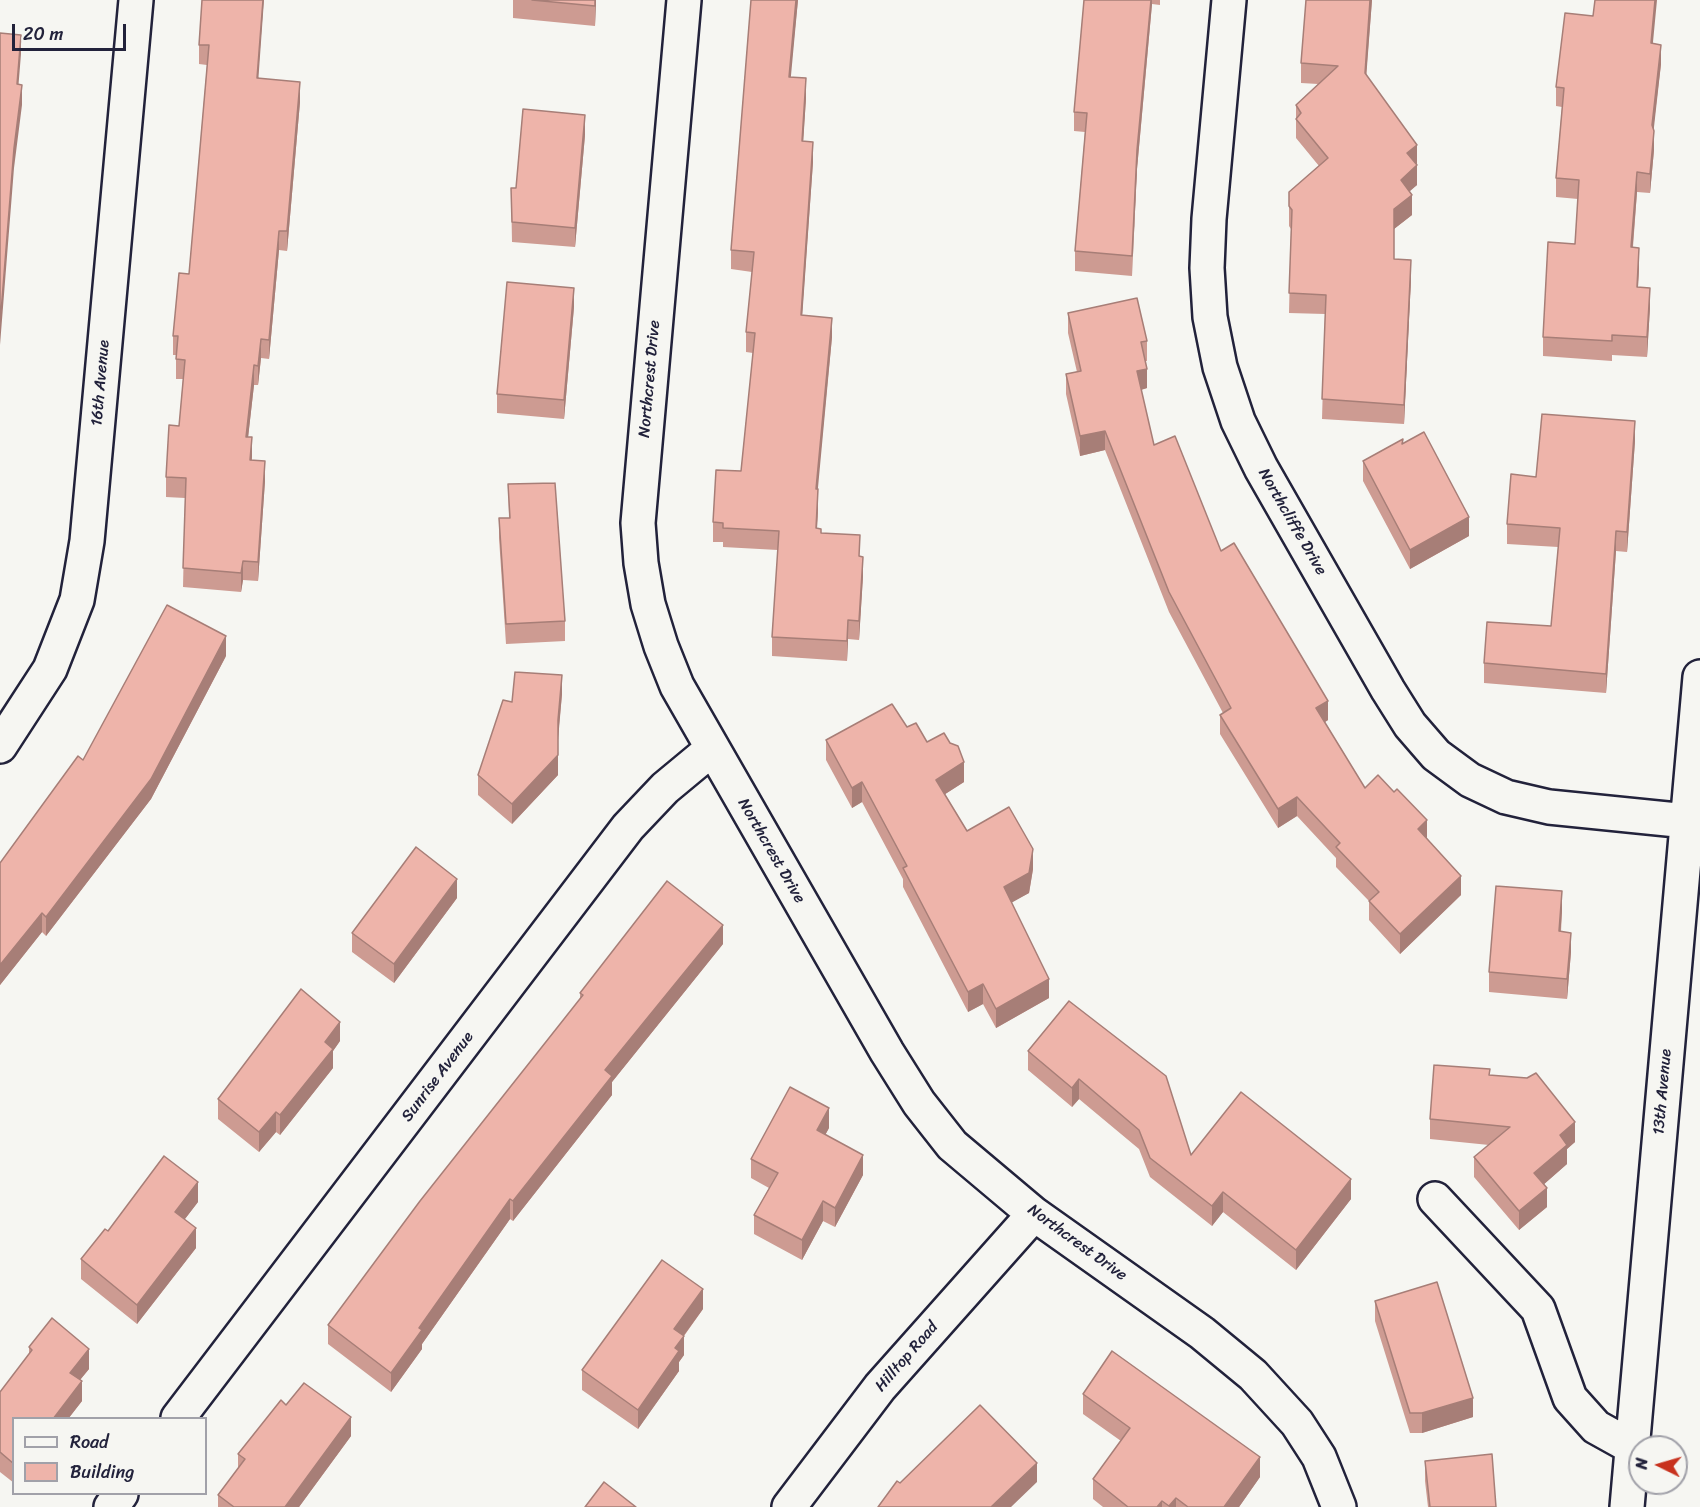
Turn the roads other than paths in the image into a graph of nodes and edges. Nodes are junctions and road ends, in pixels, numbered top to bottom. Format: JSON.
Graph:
{"nodes":[{"id":1,"x":136,"y":0,"type":"edge"},
{"id":2,"x":684,"y":0,"type":"edge"},
{"id":3,"x":1229,"y":0,"type":"edge"},
{"id":4,"x":1700,"y":677,"type":"edge"},
{"id":5,"x":0,"y":746,"type":"edge"},
{"id":6,"x":712,"y":749,"type":"junction"},
{"id":7,"x":1688,"y":821,"type":"junction"},
{"id":8,"x":1435,"y":1199,"type":"dead end"},
{"id":9,"x":1034,"y":1214,"type":"junction"},
{"id":10,"x":180,"y":1417,"type":"edge"},
{"id":11,"x":1633,"y":1435,"type":"edge"},
{"id":12,"x":1628,"y":1445,"type":"edge"},
{"id":13,"x":120,"y":1495,"type":"edge"},
{"id":14,"x":111,"y":1507,"type":"edge"},
{"id":15,"x":789,"y":1507,"type":"edge"},
{"id":16,"x":1339,"y":1507,"type":"edge"}],
"edges":[{"from":1,"to":5,"type":"street","name":"16th Avenue"},
{"from":2,"to":6,"type":"street","name":"Northcrest Drive"},
{"from":3,"to":7,"type":"street","name":"Northcliffe Drive"},
{"from":4,"to":7,"type":"street","name":"13th Avenue"},
{"from":6,"to":9,"type":"street","name":"Northcrest Drive"},
{"from":6,"to":10,"type":"street","name":"Sunrise Avenue"},
{"from":7,"to":11,"type":"street","name":"13th Avenue"},
{"from":8,"to":12,"type":"street"},
{"from":9,"to":15,"type":"street","name":"Hilltop Road"},
{"from":9,"to":16,"type":"street","name":"Northcrest Drive"},
{"from":13,"to":14,"type":"street"}]}
